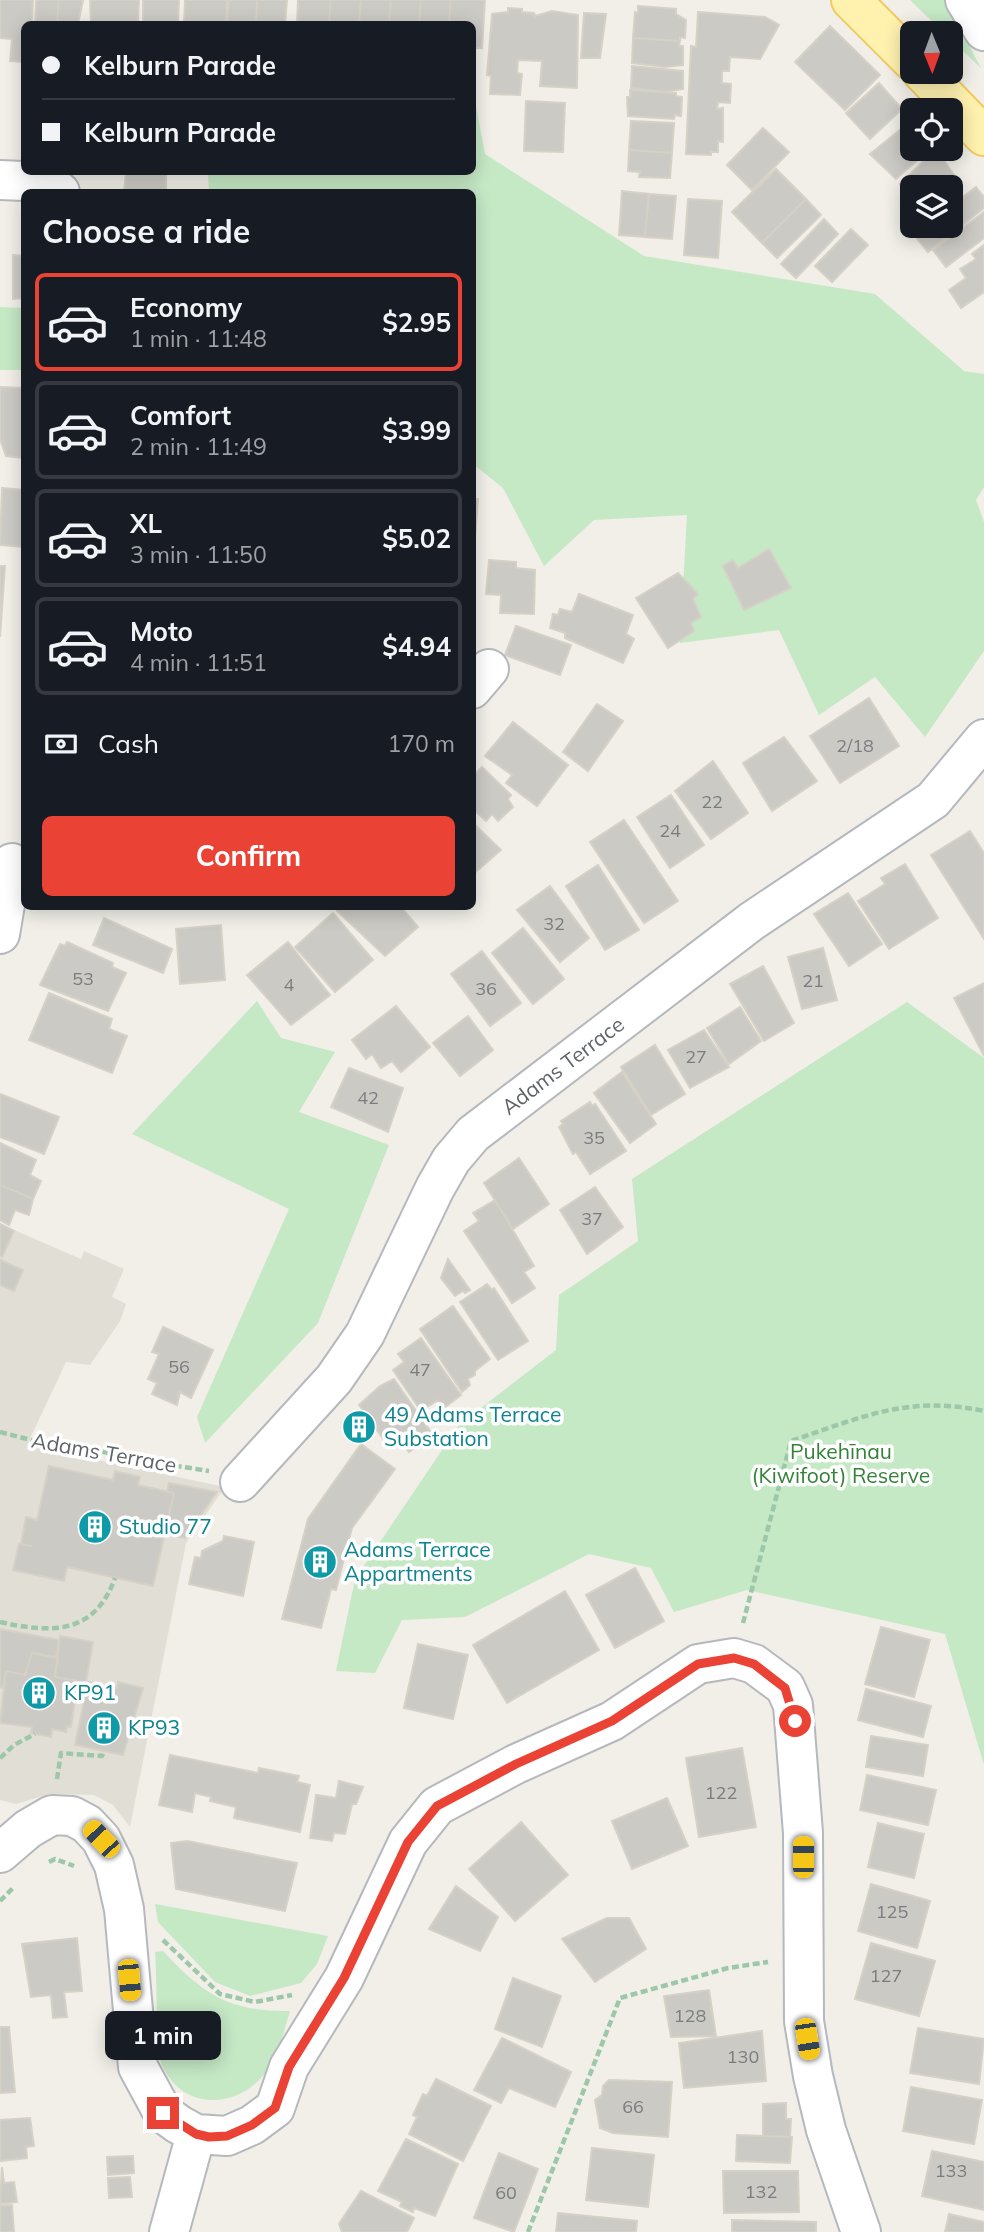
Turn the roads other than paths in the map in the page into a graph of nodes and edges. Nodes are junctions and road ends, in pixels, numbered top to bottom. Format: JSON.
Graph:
{"nodes":[{"id":1,"x":851,"y":0,"type":"edge"},
{"id":2,"x":965,"y":0,"type":"edge"},
{"id":3,"x":984,"y":31,"type":"edge"},
{"id":4,"x":900,"y":49,"type":"edge"},
{"id":5,"x":934,"y":84,"type":"edge"},
{"id":6,"x":982,"y":132,"type":"edge"},
{"id":7,"x":0,"y":180,"type":"edge"},
{"id":8,"x":56,"y":189,"type":"edge"},
{"id":9,"x":984,"y":739,"type":"edge"},
{"id":10,"x":12,"y":862,"type":"edge"},
{"id":11,"x":0,"y":934,"type":"edge"},
{"id":12,"x":225,"y":1477,"type":"road end"},
{"id":13,"x":10,"y":1867,"type":"edge"},
{"id":14,"x":196,"y":2134,"type":"junction"},
{"id":15,"x":169,"y":2232,"type":"edge"},
{"id":16,"x":861,"y":2232,"type":"edge"}],
"edges":[{"from":1,"to":4,"type":"main road"},
{"from":2,"to":3,"type":"street"},
{"from":5,"to":6,"type":"main road"},
{"from":7,"to":8,"type":"street"},
{"from":9,"to":12,"type":"street","name":"Adams Terrace"},
{"from":10,"to":11,"type":"street"},
{"from":13,"to":14,"type":"street"},
{"from":14,"to":15,"type":"street"},
{"from":14,"to":16,"type":"street"}]}
